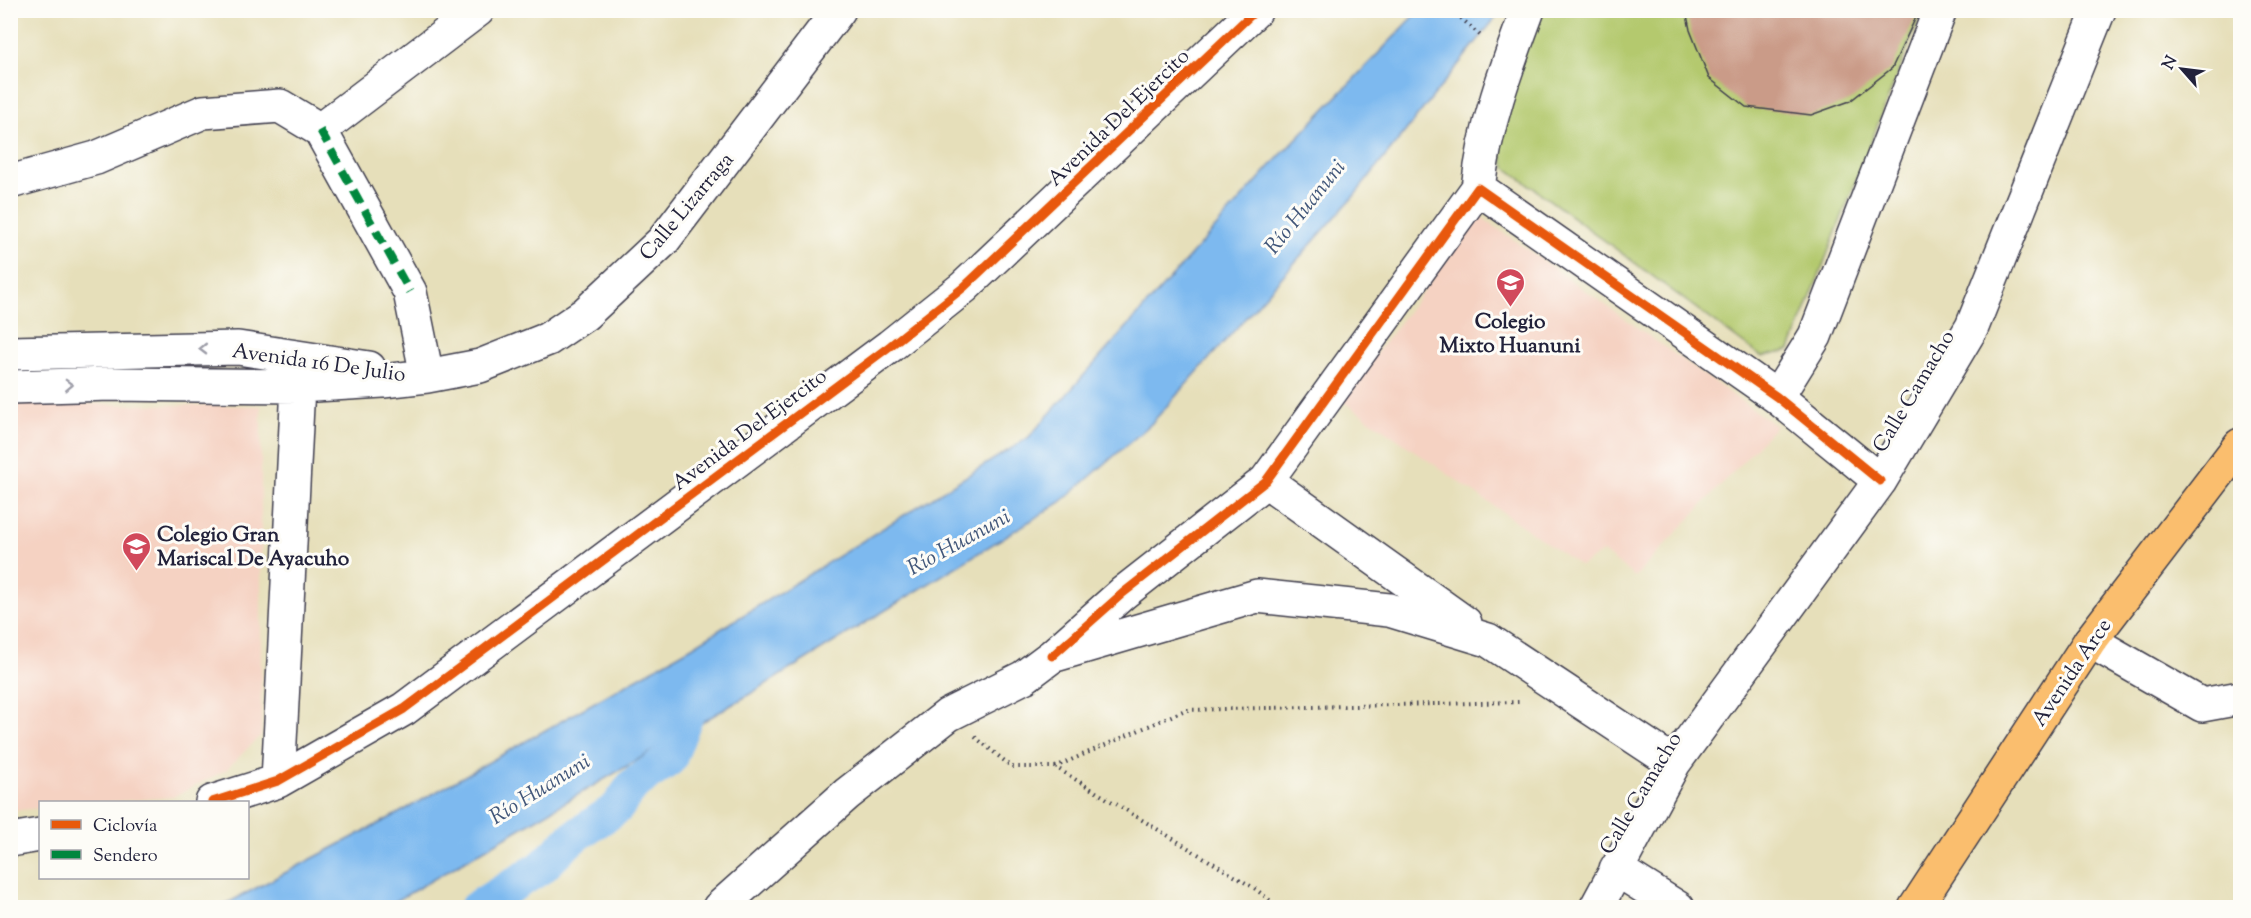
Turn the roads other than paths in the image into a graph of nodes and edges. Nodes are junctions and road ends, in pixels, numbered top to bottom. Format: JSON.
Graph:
{"nodes":[{"id":1,"x":478,"y":10,"type":"edge"},
{"id":2,"x":839,"y":10,"type":"edge"},
{"id":3,"x":1256,"y":10,"type":"edge"},
{"id":4,"x":1528,"y":10,"type":"edge"},
{"id":5,"x":1940,"y":10,"type":"edge"},
{"id":6,"x":2099,"y":10,"type":"edge"},
{"id":7,"x":320,"y":130,"type":"junction"},
{"id":8,"x":10,"y":182,"type":"edge"},
{"id":9,"x":1478,"y":188,"type":"junction"},
{"id":10,"x":10,"y":353,"type":"edge"},
{"id":11,"x":297,"y":372,"type":"junction"},
{"id":12,"x":427,"y":376,"type":"junction"},
{"id":13,"x":10,"y":387,"type":"edge"},
{"id":14,"x":1777,"y":397,"type":"junction"},
{"id":15,"x":2241,"y":445,"type":"edge"},
{"id":16,"x":1266,"y":481,"type":"junction"},
{"id":17,"x":1880,"y":481,"type":"junction"},
{"id":18,"x":1488,"y":640,"type":"junction"},
{"id":19,"x":2090,"y":641,"type":"junction"},
{"id":20,"x":1052,"y":656,"type":"junction"},
{"id":21,"x":2241,"y":698,"type":"edge"},
{"id":22,"x":1674,"y":763,"type":"junction"},
{"id":23,"x":278,"y":781,"type":"junction"},
{"id":24,"x":215,"y":801,"type":"edge"},
{"id":25,"x":39,"y":836,"type":"edge"},
{"id":26,"x":10,"y":840,"type":"edge"},
{"id":27,"x":1616,"y":869,"type":"junction"},
{"id":28,"x":719,"y":908,"type":"edge"},
{"id":29,"x":1596,"y":908,"type":"edge"},
{"id":30,"x":1678,"y":908,"type":"edge"},
{"id":31,"x":1915,"y":908,"type":"edge"}],
"edges":[{"from":1,"to":7,"type":"street"},
{"from":2,"to":12,"type":"street","name":"Calle Lizarraga"},
{"from":3,"to":23,"type":"street","name":"Avenida Del Ejercito"},
{"from":4,"to":9,"type":"street"},
{"from":5,"to":14,"type":"street"},
{"from":6,"to":17,"type":"street","name":"Calle Camacho"},
{"from":7,"to":8,"type":"street"},
{"from":7,"to":12,"type":"street"},
{"from":9,"to":14,"type":"street"},
{"from":9,"to":16,"type":"street"},
{"from":11,"to":10,"type":"street","name":"Avenida 16 De Julio","one_way":true},
{"from":11,"to":12,"type":"street","name":"Avenida 16 De Julio"},
{"from":13,"to":11,"type":"street","name":"Avenida 16 De Julio","one_way":true},
{"from":11,"to":23,"type":"street"},
{"from":14,"to":17,"type":"street"},
{"from":15,"to":19,"type":"main road","name":"Avenida Arce"},
{"from":16,"to":18,"type":"street"},
{"from":16,"to":20,"type":"street"},
{"from":17,"to":22,"type":"street","name":"Calle Camacho"},
{"from":18,"to":20,"type":"street"},
{"from":18,"to":22,"type":"street"},
{"from":19,"to":21,"type":"street"},
{"from":19,"to":31,"type":"main road","name":"Avenida Arce"},
{"from":20,"to":28,"type":"street"},
{"from":22,"to":27,"type":"street","name":"Calle Camacho"},
{"from":23,"to":24,"type":"street","name":"Avenida Del Ejercito"},
{"from":25,"to":26,"type":"street"},
{"from":27,"to":29,"type":"street","name":"Calle Camacho"},
{"from":27,"to":30,"type":"street"}]}
